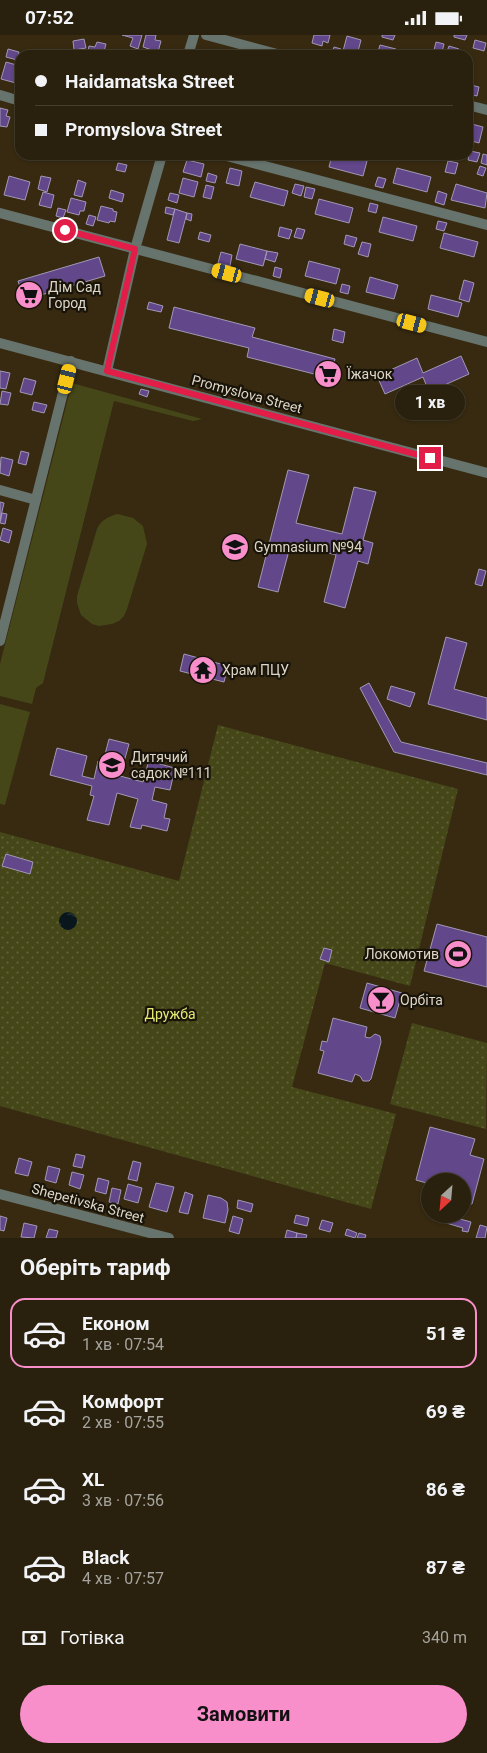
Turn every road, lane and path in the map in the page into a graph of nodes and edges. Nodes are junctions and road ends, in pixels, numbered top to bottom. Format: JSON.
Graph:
{"nodes":[{"id":1,"x":194,"y":35,"type":"edge"},
{"id":2,"x":206,"y":35,"type":"edge"},
{"id":3,"x":190,"y":50,"type":"edge"},
{"id":4,"x":262,"y":50,"type":"edge"},
{"id":5,"x":0,"y":95,"type":"edge"},
{"id":6,"x":15,"y":100,"type":"edge"},
{"id":7,"x":473,"y":106,"type":"edge"},
{"id":8,"x":487,"y":110,"type":"edge"},
{"id":9,"x":161,"y":160,"type":"edge"},
{"id":10,"x":242,"y":160,"type":"edge"},
{"id":11,"x":0,"y":213,"type":"edge"},
{"id":12,"x":487,"y":225,"type":"edge"},
{"id":13,"x":135,"y":249,"type":"junction"},
{"id":14,"x":0,"y":343,"type":"edge"},
{"id":15,"x":487,"y":343,"type":"edge"},
{"id":16,"x":71,"y":361,"type":"junction"},
{"id":17,"x":107,"y":371,"type":"junction"},
{"id":18,"x":487,"y":473,"type":"edge"},
{"id":19,"x":0,"y":490,"type":"edge"},
{"id":20,"x":36,"y":500,"type":"junction"},
{"id":21,"x":1,"y":634,"type":"edge"},
{"id":22,"x":0,"y":1194,"type":"edge"},
{"id":23,"x":169,"y":1238,"type":"edge"}],
"edges":[{"from":1,"to":3,"type":"street"},
{"from":2,"to":4,"type":"street"},
{"from":5,"to":6,"type":"street"},
{"from":7,"to":8,"type":"street"},
{"from":9,"to":13,"type":"street"},
{"from":10,"to":12,"type":"street"},
{"from":11,"to":13,"type":"street"},
{"from":13,"to":15,"type":"street"},
{"from":13,"to":17,"type":"street"},
{"from":14,"to":16,"type":"street","name":"Promyslova Street"},
{"from":16,"to":17,"type":"street","name":"Promyslova Street"},
{"from":16,"to":20,"type":"street"},
{"from":17,"to":18,"type":"street","name":"Promyslova Street"},
{"from":19,"to":20,"type":"street"},
{"from":20,"to":21,"type":"street"},
{"from":22,"to":23,"type":"street","name":"Shepetivska Street"}]}
